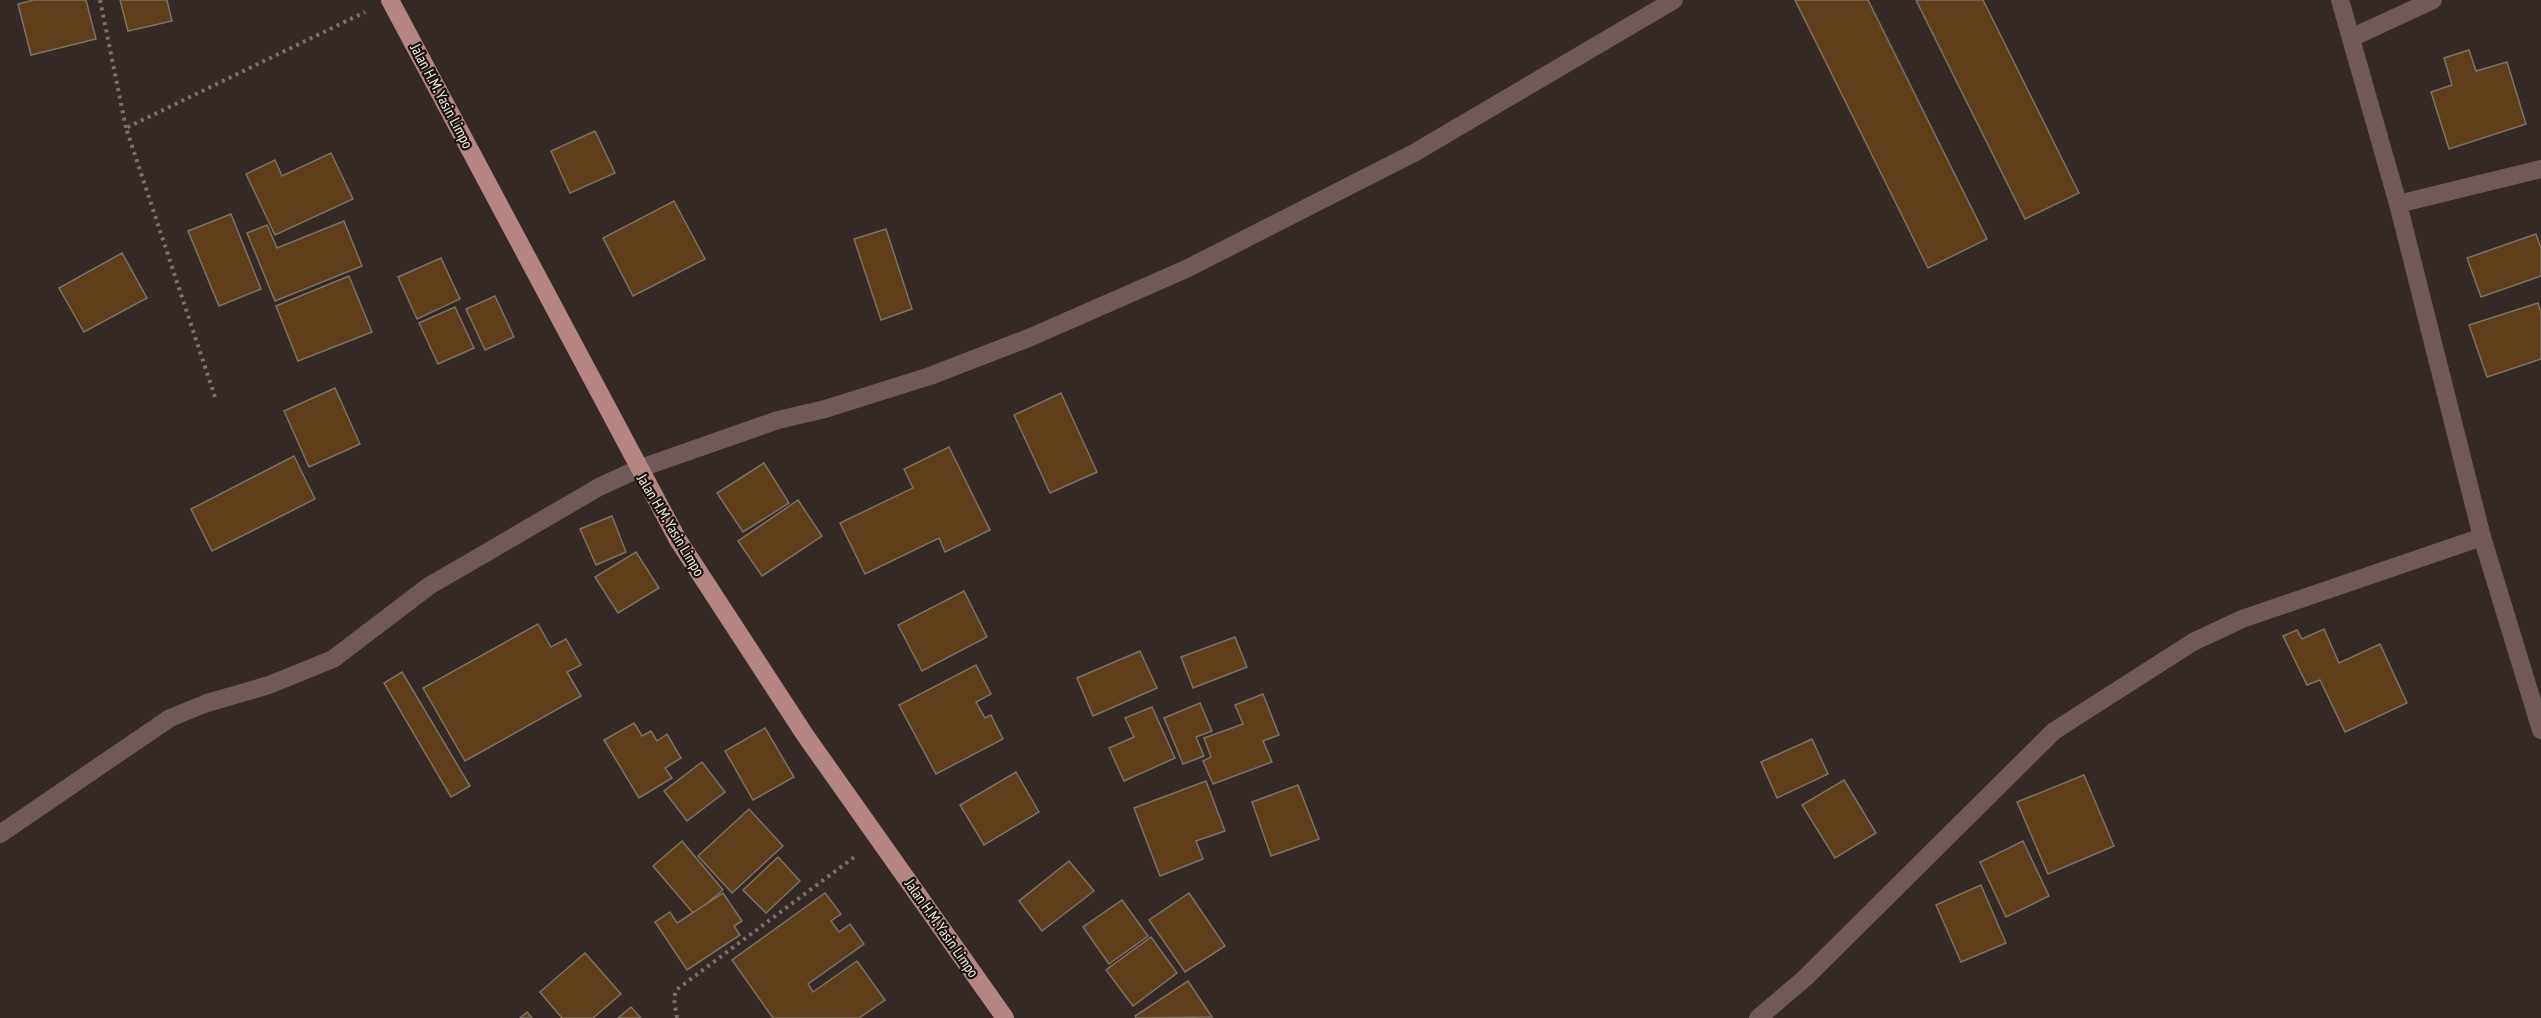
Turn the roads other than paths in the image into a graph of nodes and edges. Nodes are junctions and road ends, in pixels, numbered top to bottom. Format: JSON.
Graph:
{"nodes":[{"id":1,"x":391,"y":0,"type":"edge"},
{"id":2,"x":1674,"y":0,"type":"edge"},
{"id":3,"x":2340,"y":0,"type":"edge"},
{"id":4,"x":2433,"y":0,"type":"edge"},
{"id":5,"x":2351,"y":38,"type":"junction"},
{"id":6,"x":2541,"y":169,"type":"edge"},
{"id":7,"x":2398,"y":204,"type":"junction"},
{"id":8,"x":638,"y":469,"type":"junction"},
{"id":9,"x":2482,"y":537,"type":"junction"},
{"id":10,"x":2541,"y":730,"type":"edge"},
{"id":11,"x":0,"y":834,"type":"edge"},
{"id":12,"x":1005,"y":1018,"type":"edge"},
{"id":13,"x":1758,"y":1018,"type":"edge"}],
"edges":[{"from":1,"to":8,"type":"main road","name":"Jalan H.M. Yasin Limpo"},
{"from":2,"to":8,"type":"street"},
{"from":3,"to":5,"type":"street"},
{"from":4,"to":5,"type":"street"},
{"from":5,"to":7,"type":"street"},
{"from":6,"to":7,"type":"street"},
{"from":7,"to":9,"type":"street"},
{"from":8,"to":11,"type":"street"},
{"from":8,"to":12,"type":"main road","name":"Jalan H.M. Yasin Limpo"},
{"from":9,"to":10,"type":"street"},
{"from":9,"to":13,"type":"street"}]}
